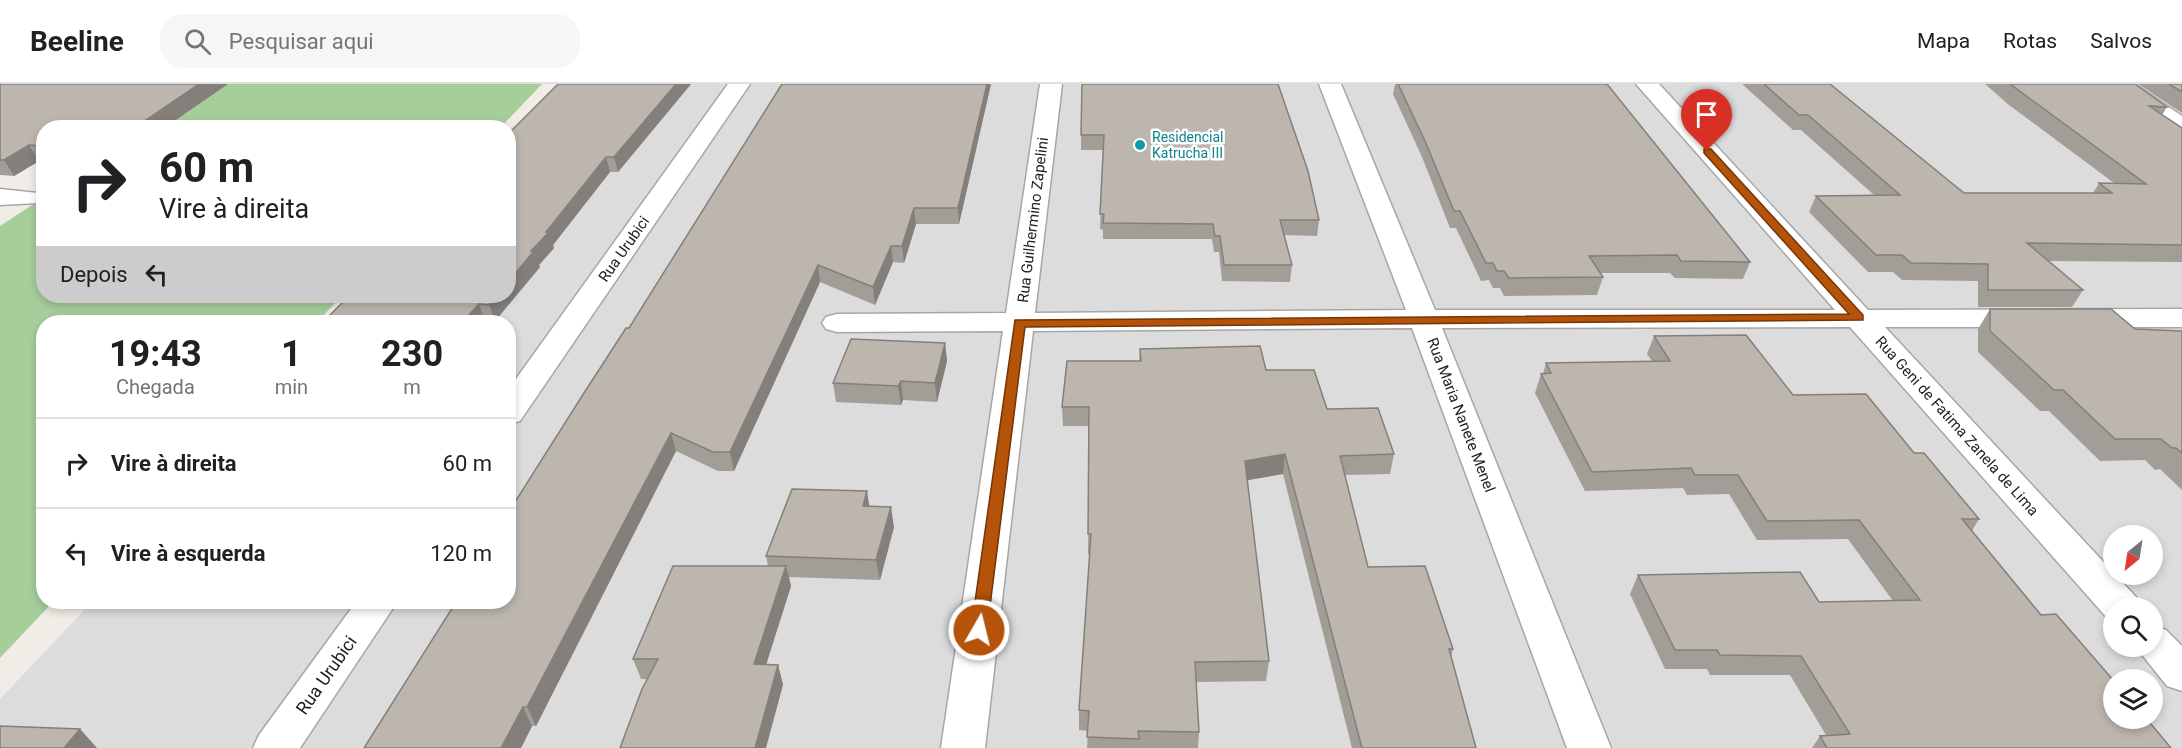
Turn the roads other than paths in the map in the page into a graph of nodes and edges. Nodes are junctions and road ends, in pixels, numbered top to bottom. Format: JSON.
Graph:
{"nodes":[{"id":1,"x":739,"y":84,"type":"edge"},
{"id":2,"x":1051,"y":84,"type":"edge"},
{"id":3,"x":1330,"y":84,"type":"edge"},
{"id":4,"x":1647,"y":84,"type":"edge"},
{"id":5,"x":2120,"y":84,"type":"edge"},
{"id":6,"x":2182,"y":126,"type":"edge"},
{"id":7,"x":0,"y":197,"type":"edge"},
{"id":8,"x":28,"y":198,"type":"dead end"},
{"id":9,"x":1859,"y":318,"type":"junction"},
{"id":10,"x":2182,"y":318,"type":"edge"},
{"id":11,"x":1424,"y":319,"type":"junction"},
{"id":12,"x":837,"y":323,"type":"dead end"},
{"id":13,"x":1020,"y":323,"type":"junction"},
{"id":14,"x":516,"y":403,"type":"edge"},
{"id":15,"x":2112,"y":597,"type":"edge"},
{"id":16,"x":372,"y":609,"type":"edge"},
{"id":17,"x":2163,"y":653,"type":"edge"},
{"id":18,"x":2182,"y":674,"type":"edge"},
{"id":19,"x":275,"y":748,"type":"edge"},
{"id":20,"x":963,"y":748,"type":"edge"},
{"id":21,"x":1589,"y":748,"type":"edge"}],
"edges":[{"from":1,"to":14,"type":"street","name":"Rua Urubici"},
{"from":2,"to":13,"type":"street","name":"Rua Guilhermino Zapelini"},
{"from":3,"to":11,"type":"street","name":"Rua Maria Nanete Menel"},
{"from":4,"to":9,"type":"street","name":"Rua Geni de Fatima Zanela de Lima"},
{"from":5,"to":6,"type":"street"},
{"from":7,"to":8,"type":"street"},
{"from":9,"to":10,"type":"street"},
{"from":9,"to":11,"type":"street"},
{"from":9,"to":15,"type":"street","name":"Rua Geni de Fatima Zanela de Lima"},
{"from":11,"to":13,"type":"street"},
{"from":11,"to":21,"type":"street","name":"Rua Maria Nanete Menel"},
{"from":12,"to":13,"type":"street"},
{"from":13,"to":20,"type":"street","name":"Rua Guilhermino Zapelini"},
{"from":16,"to":19,"type":"street","name":"Rua Urubici"},
{"from":17,"to":18,"type":"street"}]}
